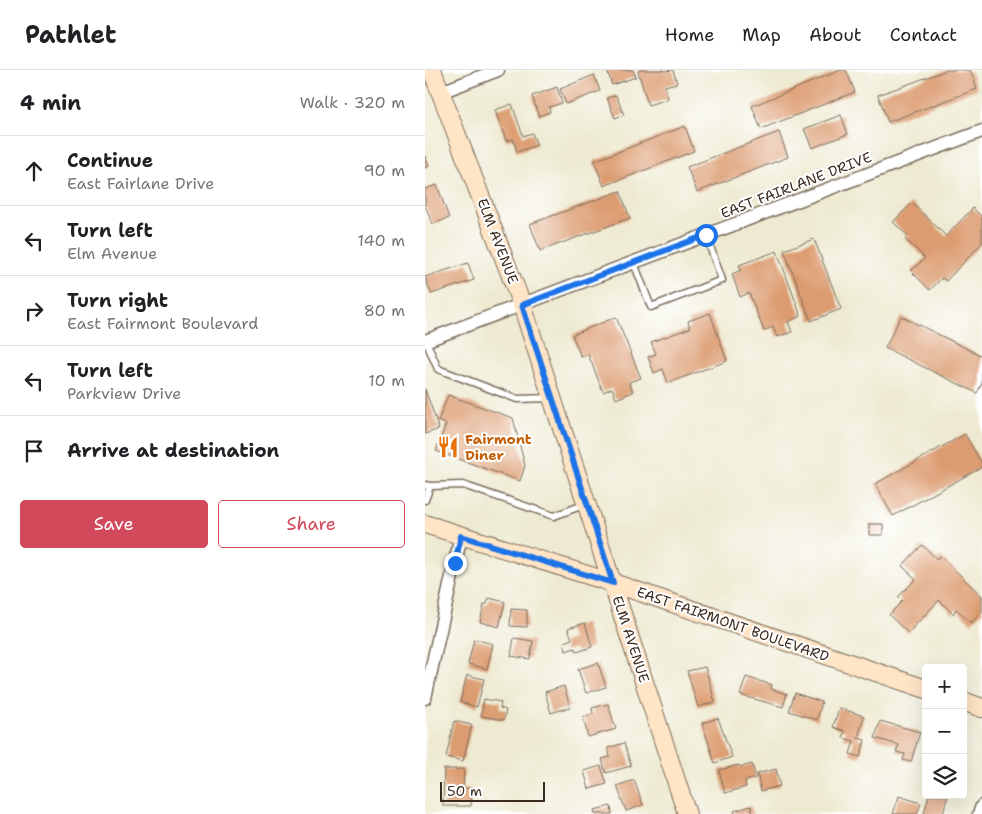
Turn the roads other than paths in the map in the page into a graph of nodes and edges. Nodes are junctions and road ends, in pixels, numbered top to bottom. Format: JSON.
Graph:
{"nodes":[{"id":1,"x":432,"y":70,"type":"edge"},
{"id":2,"x":498,"y":70,"type":"edge"},
{"id":3,"x":441,"y":92,"type":"junction"},
{"id":4,"x":982,"y":131,"type":"edge"},
{"id":5,"x":706,"y":235,"type":"junction"},
{"id":6,"x":633,"y":262,"type":"junction"},
{"id":7,"x":522,"y":305,"type":"junction"},
{"id":8,"x":425,"y":341,"type":"edge"},
{"id":9,"x":553,"y":398,"type":"junction"},
{"id":10,"x":427,"y":486,"type":"edge"},
{"id":11,"x":425,"y":500,"type":"edge"},
{"id":12,"x":587,"y":503,"type":"junction"},
{"id":13,"x":425,"y":524,"type":"edge"},
{"id":14,"x":461,"y":536,"type":"junction"},
{"id":15,"x":613,"y":583,"type":"junction"},
{"id":16,"x":922,"y":688,"type":"edge"},
{"id":17,"x":425,"y":698,"type":"edge"},
{"id":18,"x":967,"y":703,"type":"edge"},
{"id":19,"x":982,"y":708,"type":"edge"},
{"id":20,"x":982,"y":806,"type":"edge"},
{"id":21,"x":687,"y":814,"type":"edge"},
{"id":22,"x":979,"y":814,"type":"edge"}],
"edges":[{"from":1,"to":3,"type":"street","name":"ELM AVENUE"},
{"from":2,"to":3,"type":"street"},
{"from":3,"to":7,"type":"street","name":"ELM AVENUE"},
{"from":4,"to":5,"type":"street","name":"EAST FAIRLANE DRIVE"},
{"from":5,"to":6,"type":"street","name":"EAST FAIRLANE DRIVE"},
{"from":5,"to":6,"type":"lane"},
{"from":6,"to":7,"type":"street","name":"EAST FAIRLANE DRIVE"},
{"from":7,"to":8,"type":"street","name":"EAST FAIRLANE DRIVE"},
{"from":7,"to":9,"type":"street","name":"ELM AVENUE"},
{"from":8,"to":9,"type":"lane"},
{"from":9,"to":12,"type":"street","name":"ELM AVENUE"},
{"from":10,"to":11,"type":"lane"},
{"from":10,"to":12,"type":"lane"},
{"from":12,"to":15,"type":"street","name":"ELM AVENUE"},
{"from":13,"to":14,"type":"street","name":"EAST FAIRMONT BOULEVARD"},
{"from":14,"to":15,"type":"street","name":"EAST FAIRMONT BOULEVARD"},
{"from":14,"to":17,"type":"street"},
{"from":15,"to":16,"type":"street","name":"EAST FAIRMONT BOULEVARD"},
{"from":15,"to":21,"type":"street","name":"ELM AVENUE"},
{"from":18,"to":19,"type":"street"},
{"from":20,"to":22,"type":"street"}]}
